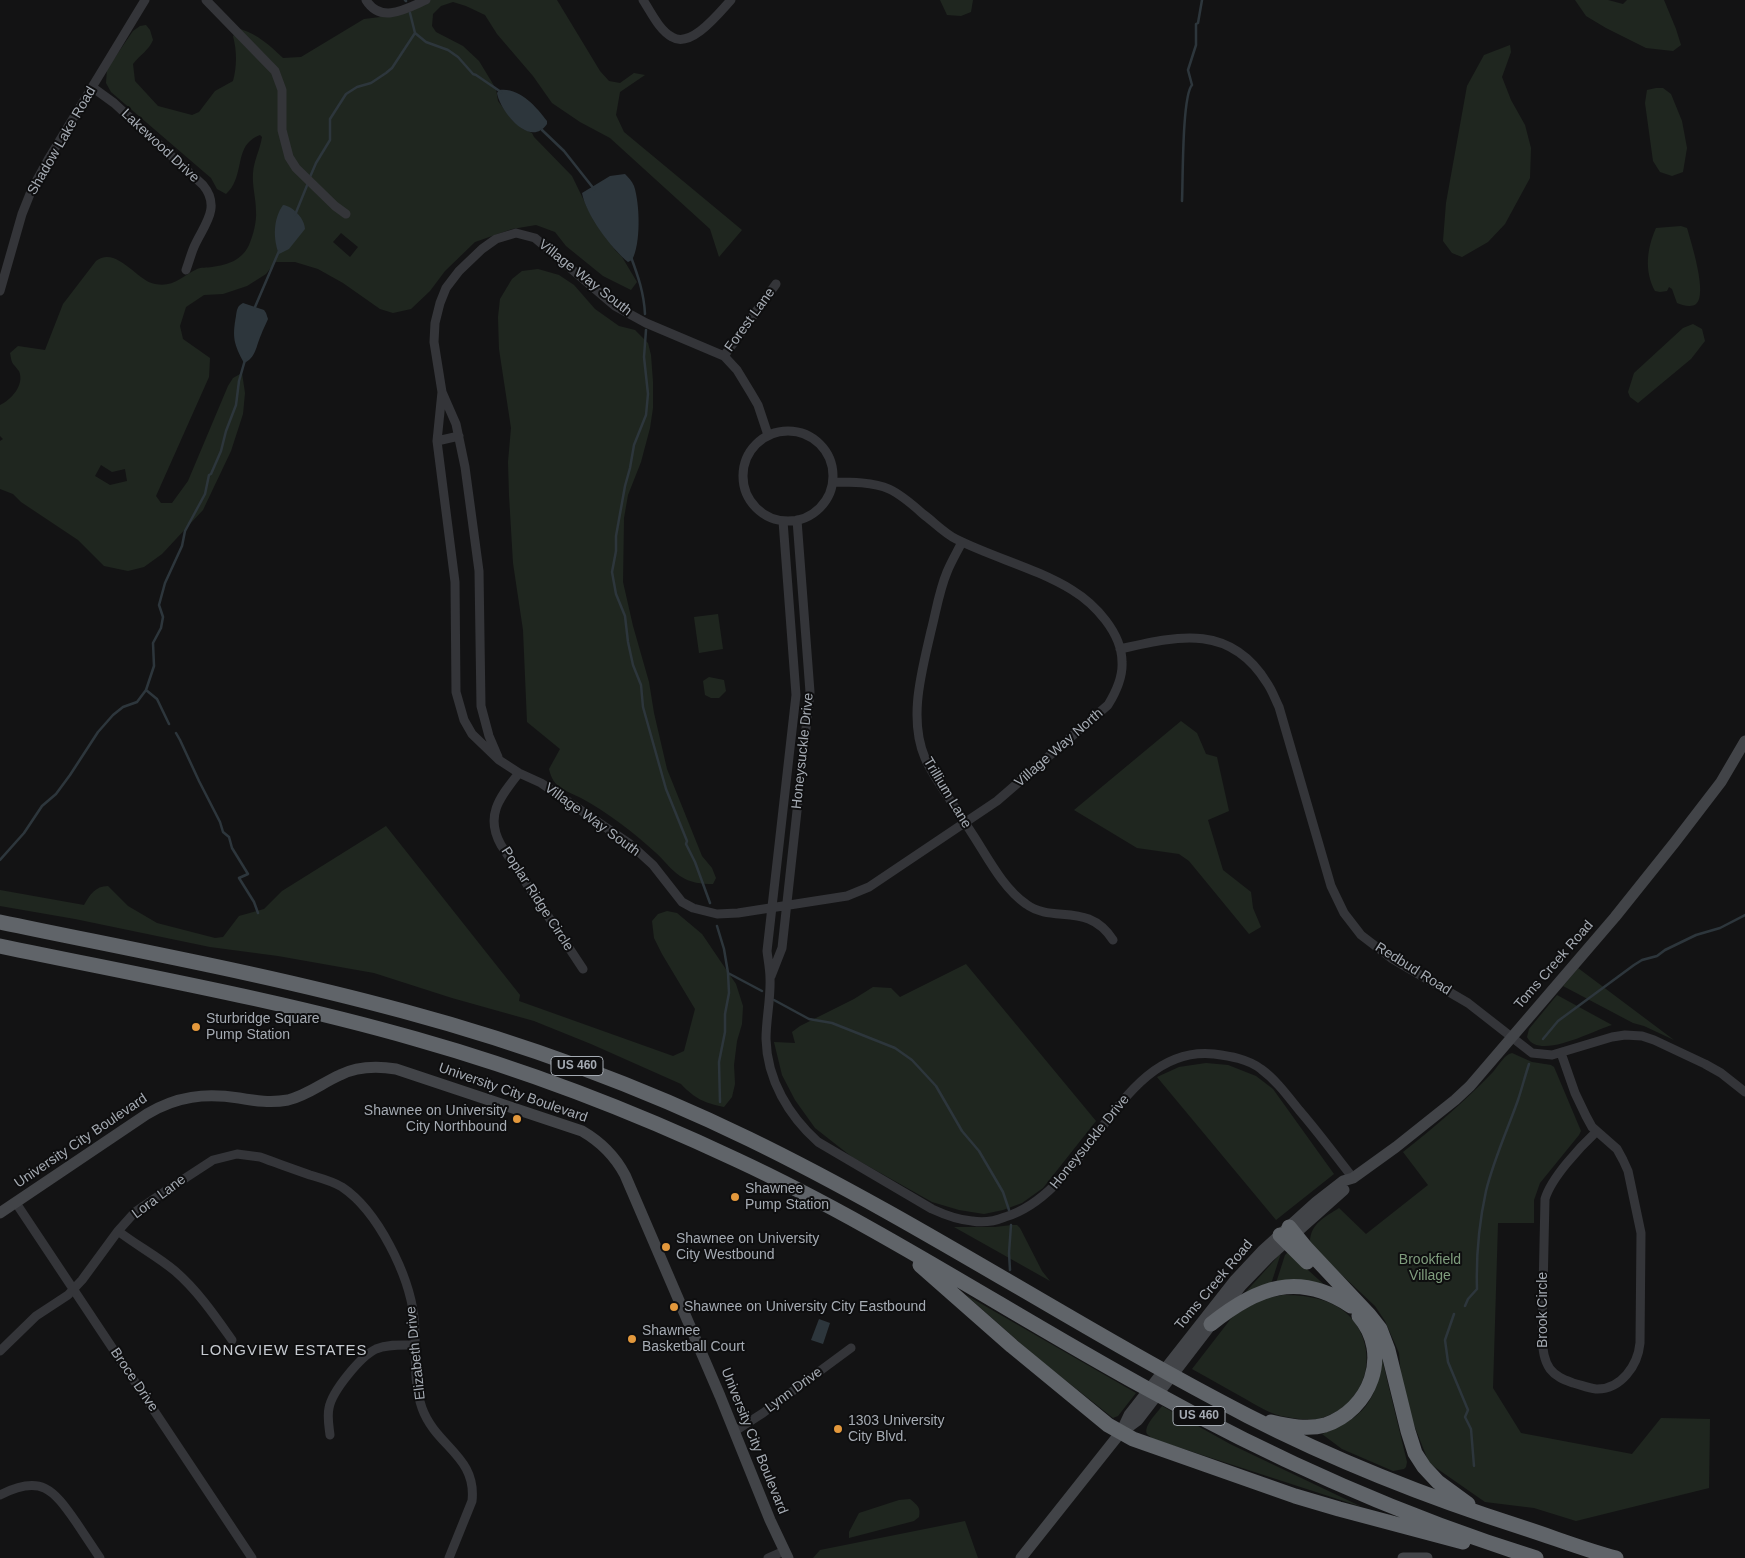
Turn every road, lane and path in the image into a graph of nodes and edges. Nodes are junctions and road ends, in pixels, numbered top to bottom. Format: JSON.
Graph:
{"nodes":[{"id":1,"x":145,"y":0,"type":"edge"},
{"id":2,"x":206,"y":0,"type":"edge"},
{"id":3,"x":366,"y":0,"type":"edge"},
{"id":4,"x":426,"y":0,"type":"edge"},
{"id":5,"x":643,"y":0,"type":"edge"},
{"id":6,"x":731,"y":0,"type":"edge"},
{"id":7,"x":92,"y":87,"type":"junction"},
{"id":8,"x":346,"y":214,"type":"dead end"},
{"id":9,"x":186,"y":270,"type":"dead end"},
{"id":10,"x":776,"y":284,"type":"dead end"},
{"id":11,"x":0,"y":291,"type":"edge"},
{"id":12,"x":724,"y":356,"type":"junction"},
{"id":13,"x":442,"y":392,"type":"junction"},
{"id":14,"x":768,"y":435,"type":"junction"},
{"id":15,"x":459,"y":436,"type":"junction"},
{"id":16,"x":437,"y":441,"type":"junction"},
{"id":17,"x":833,"y":482,"type":"junction"},
{"id":18,"x":797,"y":520,"type":"junction"},
{"id":19,"x":783,"y":521,"type":"junction"},
{"id":20,"x":962,"y":542,"type":"junction"},
{"id":21,"x":1120,"y":649,"type":"junction"},
{"id":22,"x":1745,"y":740,"type":"edge"},
{"id":23,"x":499,"y":760,"type":"junction"},
{"id":24,"x":519,"y":773,"type":"junction"},
{"id":25,"x":965,"y":823,"type":"junction"},
{"id":26,"x":788,"y":905,"type":"junction"},
{"id":27,"x":771,"y":907,"type":"junction"},
{"id":28,"x":0,"y":922,"type":"edge"},
{"id":29,"x":1113,"y":940,"type":"dead end"},
{"id":30,"x":0,"y":946,"type":"edge"},
{"id":31,"x":583,"y":970,"type":"dead end"},
{"id":32,"x":770,"y":979,"type":"junction"},
{"id":33,"x":1512,"y":1036,"type":"junction"},
{"id":34,"x":1561,"y":1053,"type":"junction"},
{"id":35,"x":1745,"y":1092,"type":"edge"},
{"id":36,"x":1596,"y":1132,"type":"junction"},
{"id":37,"x":1353,"y":1178,"type":"junction"},
{"id":38,"x":335,"y":1184,"type":"joint"},
{"id":39,"x":16,"y":1203,"type":"junction"},
{"id":40,"x":0,"y":1213,"type":"edge"},
{"id":41,"x":118,"y":1231,"type":"junction"},
{"id":42,"x":1287,"y":1234,"type":"junction"},
{"id":43,"x":895,"y":1243,"type":"junction"},
{"id":44,"x":73,"y":1290,"type":"junction"},
{"id":45,"x":1351,"y":1306,"type":"junction"},
{"id":46,"x":1211,"y":1324,"type":"junction"},
{"id":47,"x":232,"y":1340,"type":"dead end"},
{"id":48,"x":414,"y":1345,"type":"junction"},
{"id":49,"x":852,"y":1348,"type":"dead end"},
{"id":50,"x":1185,"y":1350,"type":"junction"},
{"id":51,"x":0,"y":1351,"type":"edge"},
{"id":52,"x":1246,"y":1415,"type":"junction"},
{"id":53,"x":735,"y":1431,"type":"junction"},
{"id":54,"x":1121,"y":1432,"type":"junction"},
{"id":55,"x":330,"y":1435,"type":"dead end"},
{"id":56,"x":0,"y":1495,"type":"edge"},
{"id":57,"x":1491,"y":1518,"type":"junction"},
{"id":58,"x":1521,"y":1553,"type":"junction"},
{"id":59,"x":786,"y":1554,"type":"edge"},
{"id":60,"x":100,"y":1558,"type":"edge"},
{"id":61,"x":252,"y":1558,"type":"edge"},
{"id":62,"x":449,"y":1558,"type":"edge"},
{"id":63,"x":768,"y":1558,"type":"edge"},
{"id":64,"x":1021,"y":1558,"type":"edge"},
{"id":65,"x":1403,"y":1558,"type":"edge"},
{"id":66,"x":1427,"y":1558,"type":"edge"},
{"id":67,"x":1536,"y":1558,"type":"edge"},
{"id":68,"x":1616,"y":1558,"type":"edge"}],
"edges":[{"from":1,"to":7,"type":"street","name":"Shadow Lake Road"},
{"from":2,"to":8,"type":"street"},
{"from":3,"to":4,"type":"street"},
{"from":5,"to":6,"type":"street"},
{"from":7,"to":9,"type":"street","name":"Lakewood Drive"},
{"from":7,"to":11,"type":"street","name":"Shadow Lake Road"},
{"from":10,"to":12,"type":"street","name":"Forest Lane"},
{"from":12,"to":13,"type":"street","name":"Village Way South"},
{"from":12,"to":14,"type":"street","name":"Village Way South"},
{"from":13,"to":15,"type":"street","name":"Village Way South"},
{"from":13,"to":16,"type":"street","name":"Village Way South"},
{"from":14,"to":17,"type":"street"},
{"from":14,"to":19,"type":"street"},
{"from":15,"to":16,"type":"street"},
{"from":15,"to":23,"type":"street","name":"Village Way South"},
{"from":16,"to":23,"type":"street","name":"Village Way South"},
{"from":17,"to":18,"type":"street"},
{"from":17,"to":20,"type":"street","name":"Village Way North"},
{"from":18,"to":19,"type":"street"},
{"from":18,"to":26,"type":"street","name":"Honeysuckle Drive"},
{"from":19,"to":27,"type":"street","name":"Honeysuckle Drive"},
{"from":20,"to":21,"type":"street","name":"Village Way North"},
{"from":20,"to":25,"type":"street","name":"Trillium Lane"},
{"from":21,"to":25,"type":"street","name":"Village Way North"},
{"from":21,"to":33,"type":"street","name":"Redbud Road"},
{"from":22,"to":33,"type":"main road","name":"Toms Creek Road"},
{"from":23,"to":24,"type":"street","name":"Village Way South"},
{"from":24,"to":27,"type":"street","name":"Village Way South"},
{"from":24,"to":31,"type":"street","name":"Poplar Ridge Circle"},
{"from":25,"to":26,"type":"street","name":"Village Way North"},
{"from":25,"to":29,"type":"street","name":"Trillium Lane"},
{"from":26,"to":27,"type":"street","name":"Village Way South"},
{"from":26,"to":32,"type":"street","name":"Honeysuckle Drive"},
{"from":27,"to":32,"type":"street","name":"Honeysuckle Drive"},
{"from":28,"to":52,"type":"highway","number":"US 460"},
{"from":30,"to":43,"type":"highway","number":"US 460"},
{"from":32,"to":37,"type":"street","name":"Honeysuckle Drive"},
{"from":33,"to":34,"type":"street","name":"Redbud Road"},
{"from":33,"to":37,"type":"main road","name":"Toms Creek Road"},
{"from":34,"to":35,"type":"street","name":"Redbud Road"},
{"from":34,"to":36,"type":"street","name":"Brook Circle"},
{"from":36,"to":36,"type":"street","name":"Brook Circle"},
{"from":37,"to":42,"type":"main road","name":"Toms Creek Road"},
{"from":38,"to":41,"type":"street","name":"Lora Lane"},
{"from":38,"to":48,"type":"street","name":"Elizabeth Drive"},
{"from":39,"to":40,"type":"main road","name":"University City Boulevard"},
{"from":39,"to":44,"type":"street","name":"Broce Drive"},
{"from":39,"to":53,"type":"main road","name":"University City Boulevard"},
{"from":41,"to":44,"type":"street","name":"Lora Lane"},
{"from":41,"to":47,"type":"street"},
{"from":42,"to":45,"type":"highway"},
{"from":42,"to":46,"type":"main road","name":"Toms Creek Road"},
{"from":42,"to":50,"type":"main road","name":"Toms Creek Road"},
{"from":42,"to":57,"type":"highway"},
{"from":43,"to":54,"type":"highway"},
{"from":43,"to":58,"type":"highway","number":"US 460"},
{"from":44,"to":51,"type":"street","name":"Lora Lane"},
{"from":44,"to":61,"type":"street","name":"Broce Drive"},
{"from":45,"to":46,"type":"highway"},
{"from":45,"to":52,"type":"highway"},
{"from":46,"to":50,"type":"main road","name":"Toms Creek Road"},
{"from":48,"to":55,"type":"street"},
{"from":48,"to":62,"type":"street","name":"Elizabeth Drive"},
{"from":49,"to":53,"type":"street","name":"Lynn Drive"},
{"from":50,"to":54,"type":"main road","name":"Toms Creek Road"},
{"from":52,"to":57,"type":"highway","number":"US 460"},
{"from":53,"to":59,"type":"main road","name":"University City Boulevard"},
{"from":54,"to":58,"type":"highway"},
{"from":54,"to":64,"type":"main road","name":"Toms Creek Road"},
{"from":56,"to":60,"type":"street"},
{"from":57,"to":68,"type":"highway","number":"US 460"},
{"from":58,"to":67,"type":"highway","number":"US 460"},
{"from":59,"to":63,"type":"street"},
{"from":65,"to":66,"type":"main road"}]}
